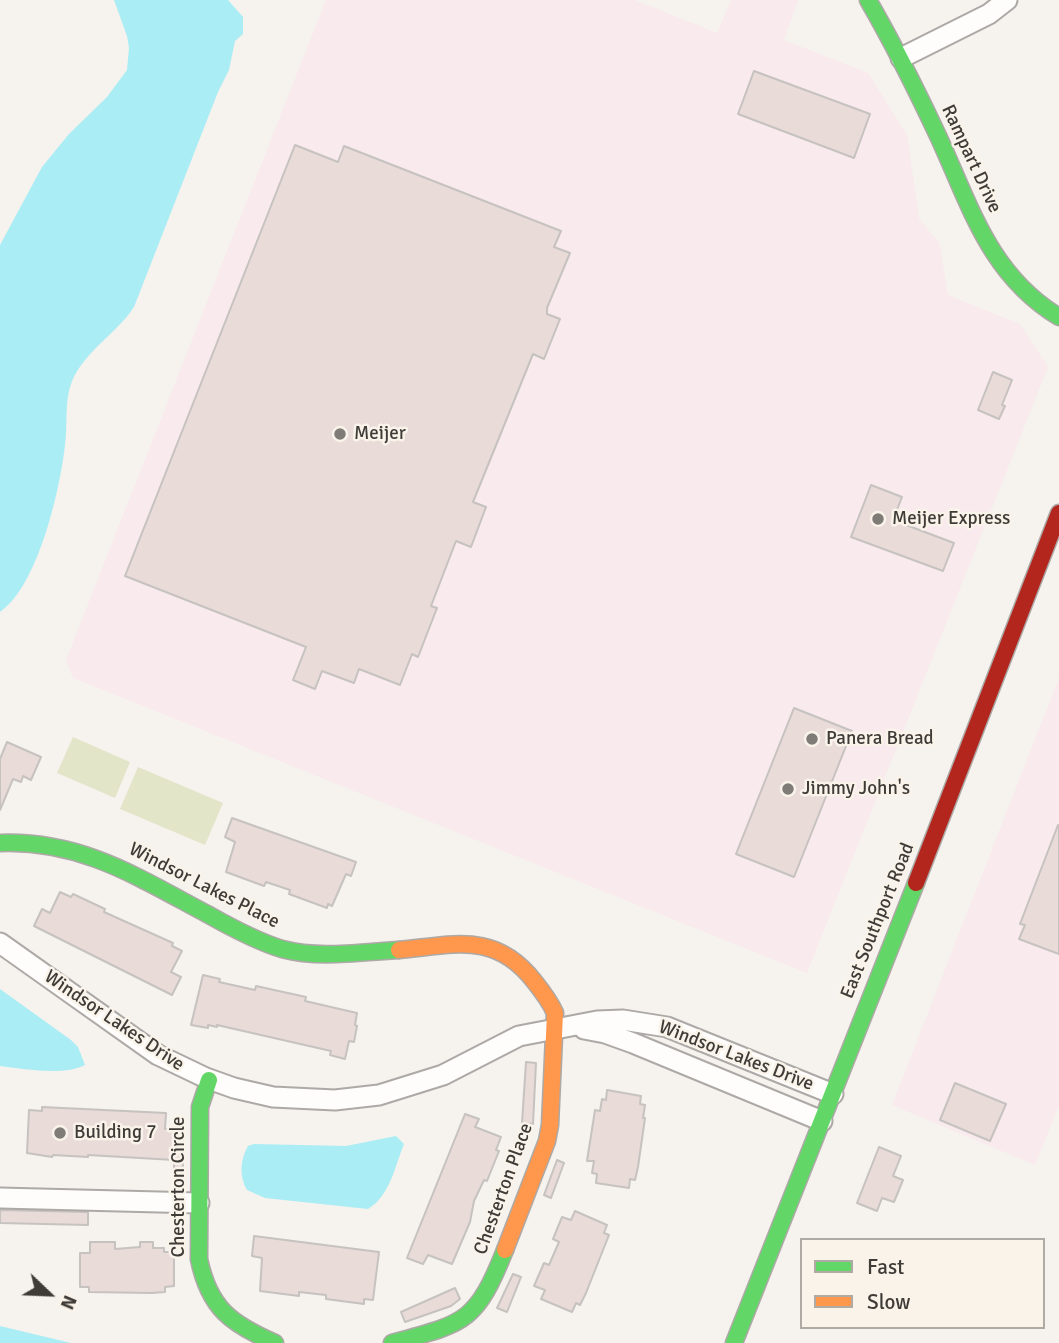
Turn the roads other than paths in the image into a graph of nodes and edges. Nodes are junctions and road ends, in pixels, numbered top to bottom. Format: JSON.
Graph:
{"nodes":[{"id":1,"x":868,"y":0,"type":"edge"},
{"id":2,"x":1007,"y":0,"type":"edge"},
{"id":3,"x":901,"y":58,"type":"junction"},
{"id":4,"x":1059,"y":317,"type":"edge"},
{"id":5,"x":1059,"y":513,"type":"edge"},
{"id":6,"x":0,"y":843,"type":"edge"},
{"id":7,"x":0,"y":943,"type":"edge"},
{"id":8,"x":555,"y":1028,"type":"junction"},
{"id":9,"x":209,"y":1080,"type":"junction"},
{"id":10,"x":833,"y":1094,"type":"junction"},
{"id":11,"x":822,"y":1121,"type":"junction"},
{"id":12,"x":0,"y":1199,"type":"edge"},
{"id":13,"x":199,"y":1203,"type":"junction"},
{"id":14,"x":275,"y":1343,"type":"edge"},
{"id":15,"x":392,"y":1343,"type":"edge"},
{"id":16,"x":734,"y":1343,"type":"edge"}],
"edges":[{"from":1,"to":3,"type":"street","name":"Rampart Drive"},
{"from":2,"to":3,"type":"street"},
{"from":3,"to":4,"type":"street","name":"Rampart Drive"},
{"from":5,"to":10,"type":"street","name":"East Southport Road"},
{"from":6,"to":8,"type":"street","name":"Windsor Lakes Place"},
{"from":7,"to":9,"type":"street","name":"Windsor Lakes Drive"},
{"from":8,"to":9,"type":"street","name":"Windsor Lakes Drive"},
{"from":8,"to":10,"type":"street","name":"Windsor Lakes Drive"},
{"from":8,"to":11,"type":"street","name":"Windsor Lakes Drive"},
{"from":8,"to":15,"type":"street","name":"Chesterton Place"},
{"from":9,"to":13,"type":"street","name":"Chesterton Circle"},
{"from":10,"to":11,"type":"street","name":"East Southport Road"},
{"from":11,"to":16,"type":"street","name":"East Southport Road"},
{"from":12,"to":13,"type":"street"},
{"from":13,"to":14,"type":"street","name":"Chesterton Circle"}]}
